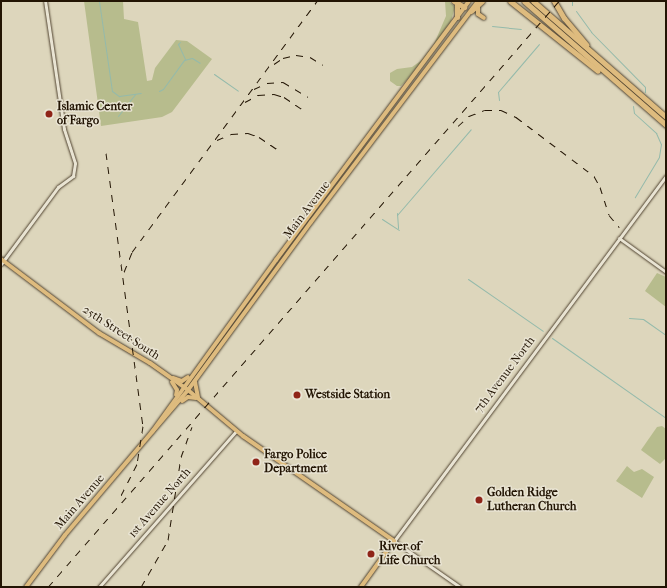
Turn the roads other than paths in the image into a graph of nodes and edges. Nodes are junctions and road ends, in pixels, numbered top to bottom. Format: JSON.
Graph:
{"nodes":[{"id":1,"x":45,"y":1,"type":"edge"},
{"id":2,"x":469,"y":1,"type":"edge"},
{"id":3,"x":482,"y":1,"type":"edge"},
{"id":4,"x":510,"y":1,"type":"edge"},
{"id":5,"x":524,"y":1,"type":"edge"},
{"id":6,"x":533,"y":1,"type":"edge"},
{"id":7,"x":554,"y":1,"type":"edge"},
{"id":8,"x":455,"y":2,"type":"edge"},
{"id":9,"x":478,"y":3,"type":"edge"},
{"id":10,"x":464,"y":7,"type":"junction"},
{"id":11,"x":471,"y":11,"type":"junction"},
{"id":12,"x":457,"y":17,"type":"junction"},
{"id":13,"x":484,"y":18,"type":"dead end"},
{"id":14,"x":600,"y":60,"type":"junction"},
{"id":15,"x":644,"y":106,"type":"junction"},
{"id":16,"x":666,"y":117,"type":"edge"},
{"id":17,"x":666,"y":125,"type":"edge"},
{"id":18,"x":666,"y":176,"type":"edge"},
{"id":19,"x":313,"y":211,"type":"junction"},
{"id":20,"x":305,"y":229,"type":"junction"},
{"id":21,"x":619,"y":238,"type":"junction"},
{"id":22,"x":2,"y":261,"type":"edge"},
{"id":23,"x":666,"y":272,"type":"edge"},
{"id":24,"x":240,"y":308,"type":"junction"},
{"id":25,"x":228,"y":335,"type":"junction"},
{"id":26,"x":198,"y":367,"type":"junction"},
{"id":27,"x":168,"y":377,"type":"junction"},
{"id":28,"x":198,"y":377,"type":"junction"},
{"id":29,"x":183,"y":388,"type":"junction"},
{"id":30,"x":188,"y":390,"type":"junction"},
{"id":31,"x":176,"y":397,"type":"junction"},
{"id":32,"x":198,"y":399,"type":"junction"},
{"id":33,"x":178,"y":403,"type":"junction"},
{"id":34,"x":236,"y":431,"type":"junction"},
{"id":35,"x":152,"y":432,"type":"junction"},
{"id":36,"x":394,"y":541,"type":"junction"},
{"id":37,"x":26,"y":587,"type":"edge"},
{"id":38,"x":98,"y":587,"type":"edge"},
{"id":39,"x":361,"y":587,"type":"edge"},
{"id":40,"x":460,"y":587,"type":"edge"}],
"edges":[{"from":1,"to":22,"type":"street"},
{"from":2,"to":10,"type":"main road","name":"Main Avenue"},
{"from":3,"to":9,"type":"highway"},
{"from":4,"to":15,"type":"highway"},
{"from":5,"to":15,"type":"highway"},
{"from":6,"to":14,"type":"highway"},
{"from":7,"to":14,"type":"highway"},
{"from":8,"to":10,"type":"highway"},
{"from":8,"to":12,"type":"highway"},
{"from":9,"to":11,"type":"highway"},
{"from":9,"to":13,"type":"main road"},
{"from":10,"to":11,"type":"main road"},
{"from":10,"to":12,"type":"main road","name":"Main Avenue"},
{"from":11,"to":20,"type":"main road","name":"Main Avenue"},
{"from":12,"to":19,"type":"main road","name":"Main Avenue"},
{"from":14,"to":16,"type":"highway"},
{"from":15,"to":17,"type":"highway"},
{"from":18,"to":21,"type":"street","name":"7th Avenue North"},
{"from":19,"to":20,"type":"main road"},
{"from":19,"to":24,"type":"main road","name":"Main Avenue"},
{"from":20,"to":25,"type":"main road","name":"Main Avenue"},
{"from":21,"to":23,"type":"street"},
{"from":21,"to":36,"type":"street","name":"7th Avenue North"},
{"from":22,"to":27,"type":"main road","name":"25th Street South"},
{"from":24,"to":25,"type":"main road"},
{"from":24,"to":26,"type":"main road","name":"Main Avenue"},
{"from":25,"to":28,"type":"main road","name":"Main Avenue"},
{"from":26,"to":27,"type":"main road"},
{"from":26,"to":29,"type":"main road","name":"Main Avenue"},
{"from":27,"to":29,"type":"main road","name":"25th Street South"},
{"from":27,"to":31,"type":"main road"},
{"from":28,"to":30,"type":"main road","name":"Main Avenue"},
{"from":28,"to":32,"type":"main road"},
{"from":29,"to":30,"type":"main road","name":"25th Street South"},
{"from":29,"to":31,"type":"main road","name":"Main Avenue"},
{"from":30,"to":32,"type":"main road","name":"25th Street South"},
{"from":30,"to":33,"type":"main road","name":"Main Avenue"},
{"from":31,"to":35,"type":"main road","name":"Main Avenue"},
{"from":32,"to":33,"type":"main road"},
{"from":32,"to":34,"type":"main road","name":"25th Street South"},
{"from":33,"to":35,"type":"main road","name":"Main Avenue"},
{"from":34,"to":36,"type":"main road","name":"25th Street South"},
{"from":34,"to":38,"type":"street","name":"1st Avenue North"},
{"from":35,"to":37,"type":"main road","name":"Main Avenue"},
{"from":36,"to":39,"type":"main road","name":"7th Avenue North"},
{"from":36,"to":40,"type":"street"}]}
